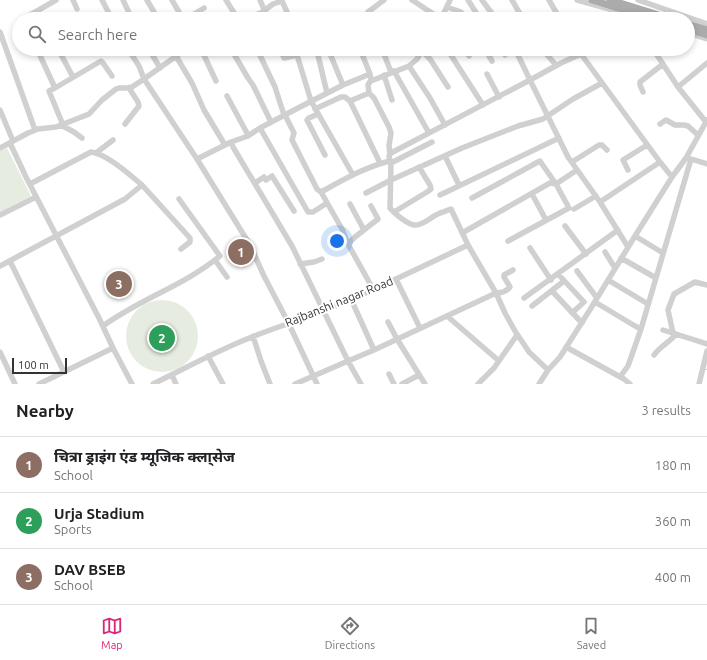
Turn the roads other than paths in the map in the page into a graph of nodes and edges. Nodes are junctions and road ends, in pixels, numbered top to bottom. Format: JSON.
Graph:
{"nodes":[{"id":1,"x":73,"y":0,"type":"edge"},
{"id":2,"x":102,"y":0,"type":"edge"},
{"id":3,"x":123,"y":0,"type":"edge"},
{"id":4,"x":146,"y":0,"type":"edge"},
{"id":5,"x":172,"y":0,"type":"edge"},
{"id":6,"x":226,"y":0,"type":"edge"},
{"id":7,"x":260,"y":0,"type":"edge"},
{"id":8,"x":384,"y":0,"type":"edge"},
{"id":9,"x":412,"y":0,"type":"edge"},
{"id":10,"x":450,"y":0,"type":"edge"},
{"id":11,"x":468,"y":0,"type":"edge"},
{"id":12,"x":482,"y":0,"type":"edge"},
{"id":13,"x":512,"y":0,"type":"edge"},
{"id":14,"x":549,"y":0,"type":"edge"},
{"id":15,"x":576,"y":0,"type":"edge"},
{"id":16,"x":592,"y":0,"type":"edge"},
{"id":17,"x":610,"y":0,"type":"edge"},
{"id":18,"x":638,"y":0,"type":"edge"},
{"id":19,"x":53,"y":1,"type":"edge"},
{"id":20,"x":447,"y":7,"type":"junction"},
{"id":21,"x":204,"y":8,"type":"dead end"},
{"id":22,"x":77,"y":9,"type":"dead end"},
{"id":23,"x":264,"y":9,"type":"junction"},
{"id":24,"x":35,"y":12,"type":"edge"},
{"id":25,"x":108,"y":12,"type":"edge"},
{"id":26,"x":129,"y":12,"type":"edge"},
{"id":27,"x":154,"y":12,"type":"edge"},
{"id":28,"x":180,"y":12,"type":"edge"},
{"id":29,"x":197,"y":12,"type":"edge"},
{"id":30,"x":234,"y":12,"type":"edge"},
{"id":31,"x":259,"y":12,"type":"edge"},
{"id":32,"x":265,"y":12,"type":"edge"},
{"id":33,"x":287,"y":12,"type":"edge"},
{"id":34,"x":368,"y":12,"type":"edge"},
{"id":35,"x":430,"y":12,"type":"edge"},
{"id":36,"x":444,"y":12,"type":"edge"},
{"id":37,"x":461,"y":12,"type":"edge"},
{"id":38,"x":476,"y":12,"type":"edge"},
{"id":39,"x":491,"y":12,"type":"edge"},
{"id":40,"x":519,"y":12,"type":"edge"},
{"id":41,"x":556,"y":12,"type":"edge"},
{"id":42,"x":616,"y":12,"type":"edge"},
{"id":43,"x":631,"y":12,"type":"edge"},
{"id":44,"x":649,"y":12,"type":"edge"},
{"id":45,"x":672,"y":12,"type":"edge"},
{"id":46,"x":695,"y":20,"type":"edge"},
{"id":47,"x":707,"y":24,"type":"edge"},
{"id":48,"x":695,"y":26,"type":"edge"},
{"id":49,"x":707,"y":30,"type":"edge"},
{"id":50,"x":695,"y":31,"type":"edge"},
{"id":51,"x":0,"y":32,"type":"edge"},
{"id":52,"x":695,"y":35,"type":"edge"},
{"id":53,"x":707,"y":35,"type":"edge"},
{"id":54,"x":707,"y":39,"type":"edge"},
{"id":55,"x":40,"y":56,"type":"edge"},
{"id":56,"x":62,"y":56,"type":"edge"},
{"id":57,"x":133,"y":56,"type":"edge"},
{"id":58,"x":153,"y":56,"type":"edge"},
{"id":59,"x":174,"y":56,"type":"edge"},
{"id":60,"x":179,"y":56,"type":"edge"},
{"id":61,"x":204,"y":56,"type":"edge"},
{"id":62,"x":235,"y":56,"type":"edge"},
{"id":63,"x":260,"y":56,"type":"edge"},
{"id":64,"x":298,"y":56,"type":"edge"},
{"id":65,"x":318,"y":56,"type":"edge"},
{"id":66,"x":331,"y":56,"type":"edge"},
{"id":67,"x":363,"y":56,"type":"edge"},
{"id":68,"x":385,"y":56,"type":"edge"},
{"id":69,"x":418,"y":56,"type":"edge"},
{"id":70,"x":428,"y":56,"type":"edge"},
{"id":71,"x":452,"y":56,"type":"edge"},
{"id":72,"x":489,"y":56,"type":"edge"},
{"id":73,"x":518,"y":56,"type":"edge"},
{"id":74,"x":548,"y":56,"type":"edge"},
{"id":75,"x":572,"y":56,"type":"edge"},
{"id":76,"x":582,"y":56,"type":"edge"},
{"id":77,"x":658,"y":56,"type":"edge"},
{"id":78,"x":492,"y":61,"type":"dead end"},
{"id":79,"x":707,"y":63,"type":"edge"},
{"id":80,"x":663,"y":64,"type":"junction"},
{"id":81,"x":556,"y":65,"type":"junction"},
{"id":82,"x":409,"y":66,"type":"junction"},
{"id":83,"x":160,"y":68,"type":"junction"},
{"id":84,"x":391,"y":70,"type":"junction"},
{"id":85,"x":487,"y":74,"type":"dead end"},
{"id":86,"x":384,"y":75,"type":"junction"},
{"id":87,"x":112,"y":76,"type":"dead end"},
{"id":88,"x":73,"y":77,"type":"junction"},
{"id":89,"x":371,"y":78,"type":"junction"},
{"id":90,"x":144,"y":79,"type":"junction"},
{"id":91,"x":530,"y":80,"type":"junction"},
{"id":92,"x":216,"y":81,"type":"dead end"},
{"id":93,"x":602,"y":83,"type":"junction"},
{"id":94,"x":343,"y":85,"type":"junction"},
{"id":95,"x":448,"y":87,"type":"dead end"},
{"id":96,"x":678,"y":87,"type":"junction"},
{"id":97,"x":55,"y":88,"type":"junction"},
{"id":98,"x":129,"y":88,"type":"junction"},
{"id":99,"x":644,"y":92,"type":"dead end"},
{"id":100,"x":327,"y":93,"type":"junction"},
{"id":101,"x":369,"y":93,"type":"junction"},
{"id":102,"x":227,"y":96,"type":"dead end"},
{"id":103,"x":499,"y":97,"type":"junction"},
{"id":104,"x":392,"y":100,"type":"dead end"},
{"id":105,"x":350,"y":101,"type":"junction"},
{"id":106,"x":483,"y":105,"type":"junction"},
{"id":107,"x":314,"y":107,"type":"junction"},
{"id":108,"x":0,"y":110,"type":"edge"},
{"id":109,"x":285,"y":116,"type":"junction"},
{"id":110,"x":548,"y":116,"type":"junction"},
{"id":111,"x":706,"y":121,"type":"edge"},
{"id":112,"x":271,"y":122,"type":"junction"},
{"id":113,"x":125,"y":124,"type":"dead end"},
{"id":114,"x":660,"y":124,"type":"dead end"},
{"id":115,"x":62,"y":125,"type":"junction"},
{"id":116,"x":445,"y":125,"type":"junction"},
{"id":117,"x":261,"y":129,"type":"junction"},
{"id":118,"x":35,"y":130,"type":"junction"},
{"id":119,"x":429,"y":134,"type":"junction"},
{"id":120,"x":698,"y":135,"type":"junction"},
{"id":121,"x":248,"y":136,"type":"junction"},
{"id":122,"x":82,"y":138,"type":"dead end"},
{"id":123,"x":559,"y":138,"type":"junction"},
{"id":124,"x":113,"y":140,"type":"dead end"},
{"id":125,"x":12,"y":142,"type":"junction"},
{"id":126,"x":432,"y":142,"type":"dead end"},
{"id":127,"x":232,"y":144,"type":"junction"},
{"id":128,"x":225,"y":145,"type":"junction"},
{"id":129,"x":647,"y":145,"type":"junction"},
{"id":130,"x":0,"y":148,"type":"edge"},
{"id":131,"x":607,"y":150,"type":"dead end"},
{"id":132,"x":96,"y":153,"type":"junction"},
{"id":133,"x":390,"y":154,"type":"junction"},
{"id":134,"x":325,"y":155,"type":"dead end"},
{"id":135,"x":445,"y":156,"type":"junction"},
{"id":136,"x":197,"y":159,"type":"junction"},
{"id":137,"x":688,"y":159,"type":"junction"},
{"id":138,"x":390,"y":162,"type":"junction"},
{"id":139,"x":572,"y":162,"type":"junction"},
{"id":140,"x":660,"y":162,"type":"junction"},
{"id":141,"x":380,"y":163,"type":"junction"},
{"id":142,"x":707,"y":164,"type":"edge"},
{"id":143,"x":419,"y":167,"type":"junction"},
{"id":144,"x":577,"y":170,"type":"junction"},
{"id":145,"x":628,"y":170,"type":"dead end"},
{"id":146,"x":353,"y":175,"type":"junction"},
{"id":147,"x":672,"y":177,"type":"junction"},
{"id":148,"x":391,"y":180,"type":"junction"},
{"id":149,"x":254,"y":183,"type":"junction"},
{"id":150,"x":30,"y":184,"type":"junction"},
{"id":151,"x":556,"y":184,"type":"junction"},
{"id":152,"x":142,"y":185,"type":"junction"},
{"id":153,"x":459,"y":185,"type":"junction"},
{"id":154,"x":321,"y":192,"type":"junction"},
{"id":155,"x":366,"y":193,"type":"dead end"},
{"id":156,"x":532,"y":194,"type":"junction"},
{"id":157,"x":440,"y":195,"type":"dead end"},
{"id":158,"x":596,"y":196,"type":"junction"},
{"id":159,"x":36,"y":197,"type":"junction"},
{"id":160,"x":179,"y":198,"type":"dead end"},
{"id":161,"x":472,"y":198,"type":"dead end"},
{"id":162,"x":600,"y":202,"type":"junction"},
{"id":163,"x":328,"y":204,"type":"junction"},
{"id":164,"x":350,"y":204,"type":"dead end"},
{"id":165,"x":372,"y":206,"type":"dead end"},
{"id":166,"x":574,"y":209,"type":"dead end"},
{"id":167,"x":294,"y":211,"type":"dead end"},
{"id":168,"x":394,"y":212,"type":"junction"},
{"id":169,"x":0,"y":215,"type":"edge"},
{"id":170,"x":546,"y":220,"type":"junction"},
{"id":171,"x":565,"y":226,"type":"dead end"},
{"id":172,"x":364,"y":230,"type":"junction"},
{"id":173,"x":618,"y":230,"type":"junction"},
{"id":174,"x":462,"y":233,"type":"junction"},
{"id":175,"x":57,"y":236,"type":"junction"},
{"id":176,"x":635,"y":236,"type":"junction"},
{"id":177,"x":508,"y":241,"type":"dead end"},
{"id":178,"x":348,"y":244,"type":"junction"},
{"id":179,"x":468,"y":245,"type":"junction"},
{"id":180,"x":628,"y":247,"type":"junction"},
{"id":181,"x":530,"y":248,"type":"dead end"},
{"id":182,"x":181,"y":249,"type":"dead end"},
{"id":183,"x":604,"y":252,"type":"dead end"},
{"id":184,"x":663,"y":253,"type":"junction"},
{"id":185,"x":586,"y":254,"type":"junction"},
{"id":186,"x":621,"y":258,"type":"junction"},
{"id":187,"x":322,"y":259,"type":"dead end"},
{"id":188,"x":215,"y":260,"type":"junction"},
{"id":189,"x":10,"y":261,"type":"junction"},
{"id":190,"x":300,"y":264,"type":"junction"},
{"id":191,"x":0,"y":266,"type":"edge"},
{"id":192,"x":616,"y":268,"type":"junction"},
{"id":193,"x":513,"y":270,"type":"dead end"},
{"id":194,"x":577,"y":271,"type":"dead end"},
{"id":195,"x":558,"y":274,"type":"junction"},
{"id":196,"x":227,"y":277,"type":"dead end"},
{"id":197,"x":656,"y":278,"type":"junction"},
{"id":198,"x":396,"y":279,"type":"junction"},
{"id":199,"x":551,"y":280,"type":"junction"},
{"id":200,"x":608,"y":280,"type":"junction"},
{"id":201,"x":564,"y":281,"type":"junction"},
{"id":202,"x":707,"y":285,"type":"edge"},
{"id":203,"x":374,"y":289,"type":"junction"},
{"id":204,"x":552,"y":291,"type":"junction"},
{"id":205,"x":496,"y":293,"type":"junction"},
{"id":206,"x":524,"y":298,"type":"dead end"},
{"id":207,"x":351,"y":299,"type":"junction"},
{"id":208,"x":596,"y":300,"type":"junction"},
{"id":209,"x":648,"y":304,"type":"junction"},
{"id":210,"x":532,"y":306,"type":"dead end"},
{"id":211,"x":323,"y":311,"type":"junction"},
{"id":212,"x":572,"y":313,"type":"junction"},
{"id":213,"x":447,"y":316,"type":"junction"},
{"id":214,"x":388,"y":322,"type":"dead end"},
{"id":215,"x":582,"y":323,"type":"junction"},
{"id":216,"x":288,"y":324,"type":"junction"},
{"id":217,"x":103,"y":326,"type":"junction"},
{"id":218,"x":420,"y":328,"type":"junction"},
{"id":219,"x":641,"y":329,"type":"junction"},
{"id":220,"x":663,"y":330,"type":"dead end"},
{"id":221,"x":674,"y":334,"type":"junction"},
{"id":222,"x":517,"y":335,"type":"junction"},
{"id":223,"x":253,"y":336,"type":"junction"},
{"id":224,"x":397,"y":339,"type":"junction"},
{"id":225,"x":707,"y":344,"type":"edge"},
{"id":226,"x":113,"y":348,"type":"junction"},
{"id":227,"x":566,"y":348,"type":"junction"},
{"id":228,"x":374,"y":350,"type":"junction"},
{"id":229,"x":707,"y":351,"type":"edge"},
{"id":230,"x":0,"y":352,"type":"edge"},
{"id":231,"x":654,"y":355,"type":"dead end"},
{"id":232,"x":208,"y":356,"type":"junction"},
{"id":233,"x":348,"y":360,"type":"junction"},
{"id":234,"x":499,"y":361,"type":"junction"},
{"id":235,"x":548,"y":370,"type":"junction"},
{"id":236,"x":64,"y":372,"type":"junction"},
{"id":237,"x":389,"y":374,"type":"dead end"},
{"id":238,"x":172,"y":375,"type":"junction"},
{"id":239,"x":419,"y":375,"type":"junction"},
{"id":240,"x":313,"y":376,"type":"junction"},
{"id":241,"x":620,"y":377,"type":"junction"},
{"id":242,"x":14,"y":384,"type":"edge"},
{"id":243,"x":39,"y":384,"type":"edge"},
{"id":244,"x":132,"y":384,"type":"edge"},
{"id":245,"x":153,"y":384,"type":"edge"},
{"id":246,"x":176,"y":384,"type":"edge"},
{"id":247,"x":223,"y":384,"type":"edge"},
{"id":248,"x":270,"y":384,"type":"edge"},
{"id":249,"x":295,"y":384,"type":"edge"},
{"id":250,"x":317,"y":384,"type":"edge"},
{"id":251,"x":361,"y":384,"type":"edge"},
{"id":252,"x":394,"y":384,"type":"edge"},
{"id":253,"x":402,"y":384,"type":"edge"},
{"id":254,"x":426,"y":384,"type":"edge"},
{"id":255,"x":478,"y":384,"type":"edge"},
{"id":256,"x":539,"y":384,"type":"edge"},
{"id":257,"x":630,"y":384,"type":"edge"},
{"id":258,"x":699,"y":384,"type":"edge"}],
"edges":[{"from":1,"to":22,"type":"street"},
{"from":2,"to":25,"type":"street"},
{"from":3,"to":26,"type":"street"},
{"from":4,"to":27,"type":"street"},
{"from":5,"to":28,"type":"street"},
{"from":6,"to":30,"type":"street"},
{"from":7,"to":23,"type":"street"},
{"from":8,"to":34,"type":"street"},
{"from":9,"to":35,"type":"street"},
{"from":10,"to":20,"type":"street"},
{"from":11,"to":38,"type":"street"},
{"from":12,"to":39,"type":"street"},
{"from":13,"to":40,"type":"street"},
{"from":14,"to":41,"type":"street"},
{"from":15,"to":42,"type":"street"},
{"from":16,"to":43,"type":"main road"},
{"from":17,"to":44,"type":"main road"},
{"from":18,"to":45,"type":"street"},
{"from":19,"to":24,"type":"street"},
{"from":20,"to":36,"type":"street"},
{"from":20,"to":37,"type":"street"},
{"from":21,"to":29,"type":"street"},
{"from":23,"to":31,"type":"street"},
{"from":23,"to":32,"type":"street"},
{"from":23,"to":33,"type":"street"},
{"from":46,"to":47,"type":"street"},
{"from":48,"to":49,"type":"main road"},
{"from":50,"to":53,"type":"main road"},
{"from":51,"to":118,"type":"street"},
{"from":52,"to":54,"type":"street"},
{"from":55,"to":97,"type":"street"},
{"from":56,"to":88,"type":"street"},
{"from":57,"to":90,"type":"street"},
{"from":58,"to":83,"type":"street"},
{"from":59,"to":83,"type":"street"},
{"from":60,"to":128,"type":"street"},
{"from":61,"to":92,"type":"street"},
{"from":62,"to":112,"type":"street"},
{"from":63,"to":109,"type":"street"},
{"from":64,"to":107,"type":"street"},
{"from":65,"to":100,"type":"street"},
{"from":66,"to":94,"type":"street"},
{"from":67,"to":89,"type":"street"},
{"from":68,"to":84,"type":"street"},
{"from":69,"to":82,"type":"street"},
{"from":70,"to":95,"type":"street"},
{"from":71,"to":106,"type":"street"},
{"from":72,"to":78,"type":"street"},
{"from":73,"to":91,"type":"street"},
{"from":74,"to":81,"type":"street"},
{"from":75,"to":81,"type":"street"},
{"from":76,"to":93,"type":"street"},
{"from":77,"to":80,"type":"street"},
{"from":79,"to":96,"type":"street"},
{"from":80,"to":96,"type":"street"},
{"from":80,"to":99,"type":"street"},
{"from":81,"to":91,"type":"street"},
{"from":82,"to":84,"type":"street"},
{"from":82,"to":116,"type":"street"},
{"from":83,"to":90,"type":"street"},
{"from":84,"to":86,"type":"street"},
{"from":84,"to":119,"type":"street"},
{"from":85,"to":103,"type":"street"},
{"from":86,"to":89,"type":"street"},
{"from":86,"to":104,"type":"street"},
{"from":87,"to":88,"type":"street"},
{"from":88,"to":97,"type":"street"},
{"from":89,"to":94,"type":"street"},
{"from":89,"to":101,"type":"street"},
{"from":90,"to":98,"type":"street"},
{"from":90,"to":136,"type":"street"},
{"from":91,"to":103,"type":"street"},
{"from":91,"to":110,"type":"street"},
{"from":93,"to":110,"type":"street"},
{"from":93,"to":129,"type":"street"},
{"from":94,"to":100,"type":"street"},
{"from":96,"to":111,"type":"street"},
{"from":97,"to":115,"type":"street"},
{"from":98,"to":113,"type":"street"},
{"from":98,"to":115,"type":"street"},
{"from":100,"to":107,"type":"street"},
{"from":101,"to":105,"type":"street"},
{"from":101,"to":133,"type":"street"},
{"from":102,"to":121,"type":"street"},
{"from":103,"to":106,"type":"street"},
{"from":105,"to":107,"type":"street"},
{"from":105,"to":141,"type":"street"},
{"from":106,"to":116,"type":"street"},
{"from":107,"to":109,"type":"street"},
{"from":107,"to":134,"type":"street"},
{"from":107,"to":146,"type":"street"},
{"from":108,"to":125,"type":"street"},
{"from":109,"to":112,"type":"street"},
{"from":109,"to":154,"type":"street"},
{"from":110,"to":123,"type":"street"},
{"from":110,"to":135,"type":"street"},
{"from":111,"to":120,"type":"street"},
{"from":112,"to":117,"type":"street"},
{"from":114,"to":120,"type":"street"},
{"from":115,"to":118,"type":"street"},
{"from":115,"to":122,"type":"street"},
{"from":116,"to":119,"type":"street"},
{"from":117,"to":121,"type":"street"},
{"from":117,"to":163,"type":"street"},
{"from":118,"to":125,"type":"street"},
{"from":119,"to":133,"type":"street"},
{"from":120,"to":137,"type":"street"},
{"from":121,"to":127,"type":"street"},
{"from":123,"to":139,"type":"street"},
{"from":123,"to":153,"type":"street"},
{"from":124,"to":132,"type":"street"},
{"from":125,"to":130,"type":"street"},
{"from":125,"to":150,"type":"street"},
{"from":126,"to":138,"type":"street"},
{"from":127,"to":128,"type":"street"},
{"from":127,"to":149,"type":"street"},
{"from":128,"to":136,"type":"street"},
{"from":129,"to":140,"type":"street"},
{"from":129,"to":145,"type":"street"},
{"from":131,"to":139,"type":"street"},
{"from":132,"to":150,"type":"street"},
{"from":132,"to":152,"type":"street"},
{"from":133,"to":138,"type":"street"},
{"from":135,"to":143,"type":"street"},
{"from":135,"to":153,"type":"street"},
{"from":136,"to":216,"type":"street"},
{"from":137,"to":142,"type":"street"},
{"from":137,"to":147,"type":"street"},
{"from":137,"to":184,"type":"street"},
{"from":138,"to":141,"type":"street"},
{"from":138,"to":148,"type":"street"},
{"from":139,"to":144,"type":"street"},
{"from":140,"to":147,"type":"street"},
{"from":140,"to":162,"type":"street"},
{"from":141,"to":146,"type":"street"},
{"from":143,"to":148,"type":"street"},
{"from":143,"to":168,"type":"street"},
{"from":144,"to":151,"type":"street"},
{"from":144,"to":158,"type":"street"},
{"from":146,"to":154,"type":"street"},
{"from":147,"to":176,"type":"street"},
{"from":148,"to":155,"type":"street"},
{"from":148,"to":168,"type":"street"},
{"from":149,"to":167,"type":"street"},
{"from":149,"to":190,"type":"street"},
{"from":150,"to":159,"type":"street"},
{"from":151,"to":156,"type":"street"},
{"from":151,"to":161,"type":"street"},
{"from":151,"to":170,"type":"street"},
{"from":152,"to":175,"type":"street"},
{"from":152,"to":182,"type":"street"},
{"from":153,"to":157,"type":"street"},
{"from":154,"to":163,"type":"street"},
{"from":156,"to":170,"type":"street"},
{"from":156,"to":174,"type":"street"},
{"from":158,"to":162,"type":"street"},
{"from":158,"to":166,"type":"street"},
{"from":159,"to":169,"type":"street"},
{"from":159,"to":175,"type":"street"},
{"from":160,"to":188,"type":"street"},
{"from":162,"to":173,"type":"street"},
{"from":163,"to":178,"type":"street"},
{"from":164,"to":172,"type":"street"},
{"from":165,"to":172,"type":"street"},
{"from":168,"to":174,"type":"street"},
{"from":170,"to":177,"type":"street"},
{"from":171,"to":185,"type":"street"},
{"from":172,"to":178,"type":"street"},
{"from":173,"to":180,"type":"street"},
{"from":173,"to":185,"type":"street"},
{"from":174,"to":179,"type":"street"},
{"from":175,"to":189,"type":"street"},
{"from":175,"to":217,"type":"street"},
{"from":176,"to":180,"type":"street"},
{"from":176,"to":184,"type":"street"},
{"from":178,"to":203,"type":"street"},
{"from":179,"to":198,"type":"street","name":"Rajbanshi nagar Road"},
{"from":179,"to":205,"type":"street"},
{"from":180,"to":186,"type":"street"},
{"from":181,"to":199,"type":"street"},
{"from":183,"to":192,"type":"street"},
{"from":184,"to":197,"type":"street"},
{"from":185,"to":195,"type":"street"},
{"from":186,"to":192,"type":"street"},
{"from":186,"to":197,"type":"street"},
{"from":187,"to":190,"type":"street"},
{"from":188,"to":196,"type":"street"},
{"from":188,"to":217,"type":"street"},
{"from":189,"to":191,"type":"street"},
{"from":189,"to":236,"type":"street"},
{"from":190,"to":211,"type":"street"},
{"from":192,"to":200,"type":"street"},
{"from":193,"to":205,"type":"street"},
{"from":194,"to":208,"type":"street"},
{"from":195,"to":199,"type":"street"},
{"from":195,"to":201,"type":"street"},
{"from":197,"to":209,"type":"street"},
{"from":198,"to":203,"type":"street","name":"Rajbanshi nagar Road"},
{"from":198,"to":218,"type":"street"},
{"from":199,"to":206,"type":"street"},
{"from":200,"to":208,"type":"street"},
{"from":200,"to":209,"type":"street"},
{"from":201,"to":204,"type":"street"},
{"from":201,"to":212,"type":"street"},
{"from":202,"to":221,"type":"street"},
{"from":203,"to":207,"type":"street","name":"Rajbanshi nagar Road"},
{"from":204,"to":210,"type":"street"},
{"from":204,"to":212,"type":"street"},
{"from":205,"to":213,"type":"street"},
{"from":205,"to":222,"type":"street"},
{"from":207,"to":211,"type":"street","name":"Rajbanshi nagar Road"},
{"from":207,"to":228,"type":"street"},
{"from":208,"to":215,"type":"street"},
{"from":208,"to":219,"type":"street"},
{"from":209,"to":219,"type":"street"},
{"from":211,"to":216,"type":"street","name":"Rajbanshi nagar Road"},
{"from":211,"to":233,"type":"street"},
{"from":212,"to":215,"type":"street"},
{"from":213,"to":218,"type":"street"},
{"from":213,"to":234,"type":"street"},
{"from":214,"to":224,"type":"street"},
{"from":215,"to":227,"type":"street"},
{"from":216,"to":223,"type":"street","name":"Rajbanshi nagar Road"},
{"from":216,"to":240,"type":"street"},
{"from":217,"to":226,"type":"street"},
{"from":218,"to":224,"type":"street"},
{"from":219,"to":241,"type":"street"},
{"from":220,"to":221,"type":"street"},
{"from":221,"to":225,"type":"street"},
{"from":221,"to":231,"type":"street"},
{"from":222,"to":234,"type":"street"},
{"from":222,"to":235,"type":"street"},
{"from":223,"to":232,"type":"street","name":"Rajbanshi nagar Road"},
{"from":223,"to":248,"type":"street"},
{"from":224,"to":228,"type":"street"},
{"from":224,"to":239,"type":"street"},
{"from":226,"to":236,"type":"street"},
{"from":226,"to":244,"type":"street"},
{"from":227,"to":235,"type":"street"},
{"from":227,"to":241,"type":"street"},
{"from":228,"to":233,"type":"street"},
{"from":229,"to":258,"type":"street"},
{"from":230,"to":242,"type":"street"},
{"from":232,"to":238,"type":"street","name":"Rajbanshi nagar Road"},
{"from":232,"to":247,"type":"street"},
{"from":233,"to":240,"type":"street"},
{"from":233,"to":251,"type":"street"},
{"from":234,"to":255,"type":"street"},
{"from":235,"to":256,"type":"street"},
{"from":236,"to":243,"type":"street"},
{"from":237,"to":252,"type":"street"},
{"from":238,"to":245,"type":"street","name":"Rajbanshi nagar Road"},
{"from":238,"to":246,"type":"street"},
{"from":239,"to":253,"type":"street"},
{"from":239,"to":254,"type":"street"},
{"from":240,"to":249,"type":"street"},
{"from":240,"to":250,"type":"street"},
{"from":241,"to":257,"type":"street"}]}
